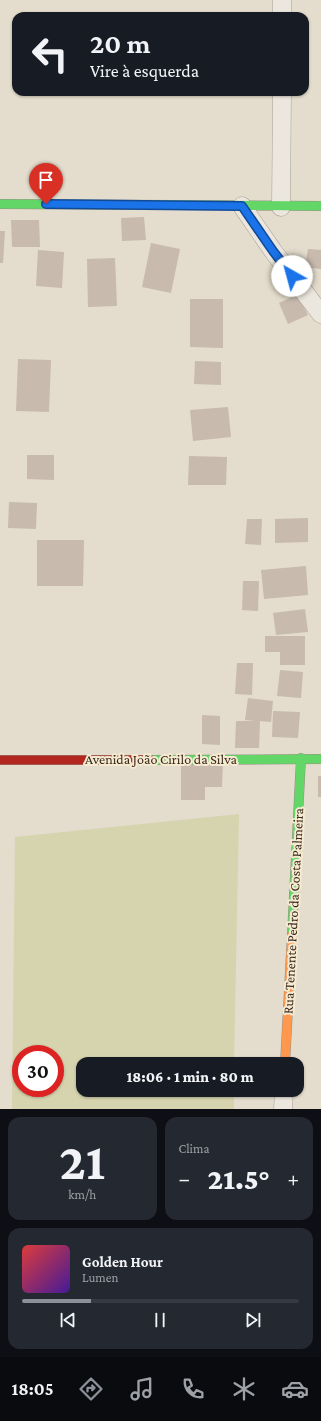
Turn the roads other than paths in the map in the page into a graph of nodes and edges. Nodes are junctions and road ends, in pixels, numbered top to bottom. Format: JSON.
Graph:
{"nodes":[{"id":1,"x":282,"y":0,"type":"edge"},
{"id":2,"x":282,"y":12,"type":"edge"},
{"id":3,"x":282,"y":96,"type":"edge"},
{"id":4,"x":0,"y":204,"type":"edge"},
{"id":5,"x":242,"y":206,"type":"junction"},
{"id":6,"x":321,"y":206,"type":"edge"},
{"id":7,"x":281,"y":207,"type":"junction"},
{"id":8,"x":321,"y":314,"type":"edge"},
{"id":9,"x":301,"y":758,"type":"junction"},
{"id":10,"x":321,"y":759,"type":"edge"},
{"id":11,"x":0,"y":760,"type":"edge"},
{"id":12,"x":285,"y":1057,"type":"edge"},
{"id":13,"x":284,"y":1097,"type":"edge"},
{"id":14,"x":283,"y":1109,"type":"edge"}],
"edges":[{"from":1,"to":2,"type":"street"},
{"from":3,"to":7,"type":"street"},
{"from":4,"to":5,"type":"street"},
{"from":5,"to":7,"type":"street"},
{"from":5,"to":8,"type":"street"},
{"from":6,"to":7,"type":"street"},
{"from":9,"to":10,"type":"street","name":"Avenida João Cirilo da Silva"},
{"from":9,"to":11,"type":"street","name":"Avenida João Cirilo da Silva"},
{"from":9,"to":12,"type":"street","name":"Rua Tenente Pedro da Costa Palmeira"},
{"from":13,"to":14,"type":"street"}]}
